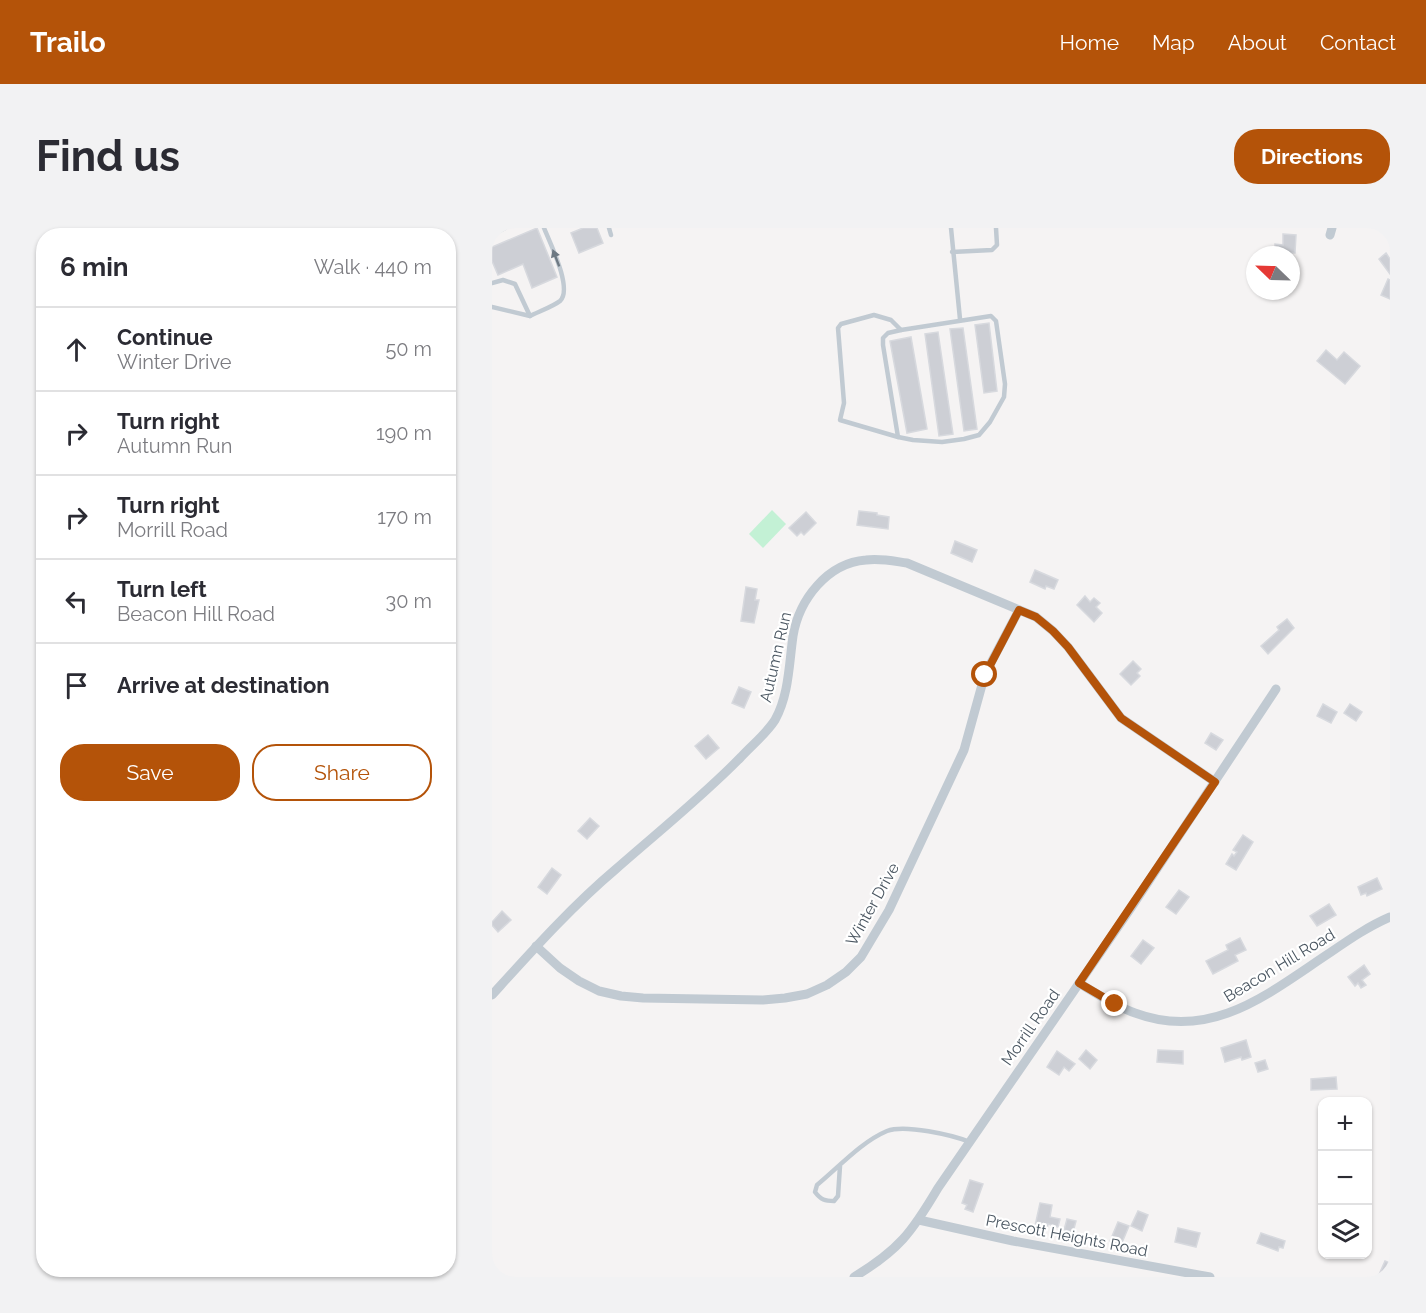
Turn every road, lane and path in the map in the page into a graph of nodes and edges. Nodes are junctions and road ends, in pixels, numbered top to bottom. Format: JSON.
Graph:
{"nodes":[{"id":1,"x":505,"y":228,"type":"edge"},
{"id":2,"x":544,"y":228,"type":"edge"},
{"id":3,"x":609,"y":228,"type":"edge"},
{"id":4,"x":951,"y":228,"type":"edge"},
{"id":5,"x":996,"y":228,"type":"edge"},
{"id":6,"x":492,"y":235,"type":"edge"},
{"id":7,"x":611,"y":235,"type":"dead end"},
{"id":8,"x":952,"y":252,"type":"junction"},
{"id":9,"x":492,"y":282,"type":"edge"},
{"id":10,"x":492,"y":307,"type":"edge"},
{"id":11,"x":530,"y":316,"type":"junction"},
{"id":12,"x":960,"y":319,"type":"junction"},
{"id":13,"x":901,"y":330,"type":"junction"},
{"id":14,"x":898,"y":437,"type":"junction"},
{"id":15,"x":1019,"y":610,"type":"junction"},
{"id":16,"x":1276,"y":689,"type":"dead end"},
{"id":17,"x":1215,"y":782,"type":"junction"},
{"id":18,"x":1390,"y":917,"type":"edge"},
{"id":19,"x":536,"y":946,"type":"junction"},
{"id":20,"x":1079,"y":983,"type":"junction"},
{"id":21,"x":492,"y":995,"type":"edge"},
{"id":22,"x":970,"y":1142,"type":"junction"},
{"id":23,"x":840,"y":1166,"type":"junction"},
{"id":24,"x":919,"y":1220,"type":"junction"},
{"id":25,"x":854,"y":1277,"type":"edge"},
{"id":26,"x":1210,"y":1277,"type":"edge"}],
"edges":[{"from":1,"to":6,"type":"lane"},
{"from":11,"to":2,"type":"lane","one_way":true},
{"from":3,"to":7,"type":"lane"},
{"from":4,"to":8,"type":"lane"},
{"from":5,"to":8,"type":"lane"},
{"from":8,"to":12,"type":"lane"},
{"from":9,"to":11,"type":"lane"},
{"from":10,"to":11,"type":"lane"},
{"from":12,"to":13,"type":"lane"},
{"from":12,"to":14,"type":"lane"},
{"from":13,"to":14,"type":"lane"},
{"from":13,"to":14,"type":"lane"},
{"from":15,"to":17,"type":"street","name":"Autumn Run"},
{"from":15,"to":19,"type":"street","name":"Autumn Run"},
{"from":15,"to":19,"type":"street","name":"Winter Drive"},
{"from":16,"to":17,"type":"street","name":"Morrill Road"},
{"from":17,"to":20,"type":"street","name":"Morrill Road"},
{"from":18,"to":20,"type":"street","name":"Beacon Hill Road"},
{"from":19,"to":21,"type":"street","name":"Autumn Run"},
{"from":20,"to":22,"type":"street","name":"Morrill Road"},
{"from":22,"to":23,"type":"lane"},
{"from":22,"to":24,"type":"street","name":"Morrill Road"},
{"from":23,"to":23,"type":"lane"},
{"from":24,"to":25,"type":"street","name":"Morrill Road"},
{"from":24,"to":26,"type":"street","name":"Prescott Heights Road"}]}
